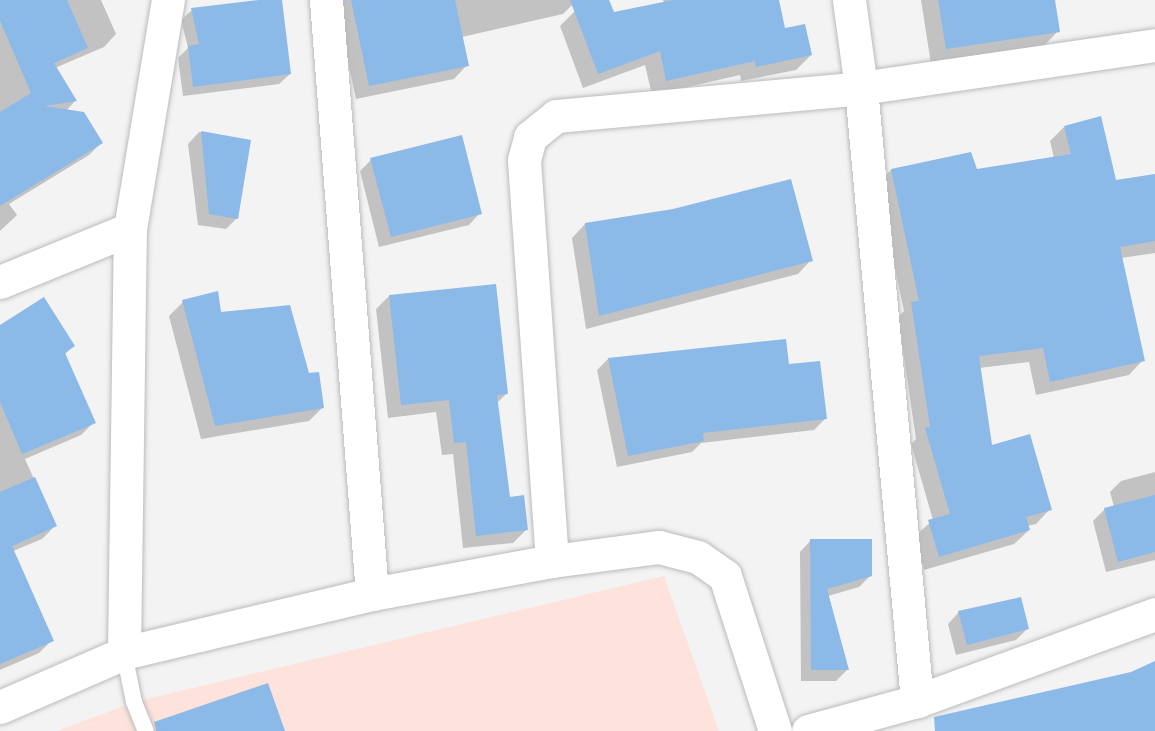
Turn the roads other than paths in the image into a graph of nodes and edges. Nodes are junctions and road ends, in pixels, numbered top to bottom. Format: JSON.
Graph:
{"nodes":[{"id":1,"x":168,"y":0,"type":"edge"},
{"id":2,"x":326,"y":0,"type":"edge"},
{"id":3,"x":849,"y":0,"type":"edge"},
{"id":4,"x":1155,"y":45,"type":"edge"},
{"id":5,"x":861,"y":88,"type":"junction"},
{"id":6,"x":130,"y":229,"type":"junction"},
{"id":7,"x":0,"y":282,"type":"edge"},
{"id":8,"x":552,"y":561,"type":"junction"},
{"id":9,"x":372,"y":594,"type":"junction"},
{"id":10,"x":1155,"y":614,"type":"edge"},
{"id":11,"x":124,"y":653,"type":"junction"},
{"id":12,"x":917,"y":701,"type":"junction"},
{"id":13,"x":0,"y":707,"type":"edge"},
{"id":14,"x":146,"y":731,"type":"edge"},
{"id":15,"x":775,"y":731,"type":"edge"},
{"id":16,"x":808,"y":731,"type":"edge"}],
"edges":[{"from":1,"to":6,"type":"street"},
{"from":2,"to":9,"type":"street"},
{"from":3,"to":5,"type":"street"},
{"from":4,"to":5,"type":"street"},
{"from":5,"to":8,"type":"street"},
{"from":5,"to":12,"type":"street"},
{"from":6,"to":7,"type":"street"},
{"from":6,"to":11,"type":"street"},
{"from":8,"to":9,"type":"street"},
{"from":8,"to":15,"type":"street"},
{"from":9,"to":11,"type":"street"},
{"from":10,"to":12,"type":"street"},
{"from":11,"to":13,"type":"street"},
{"from":11,"to":14,"type":"lane"},
{"from":12,"to":16,"type":"street"}]}
